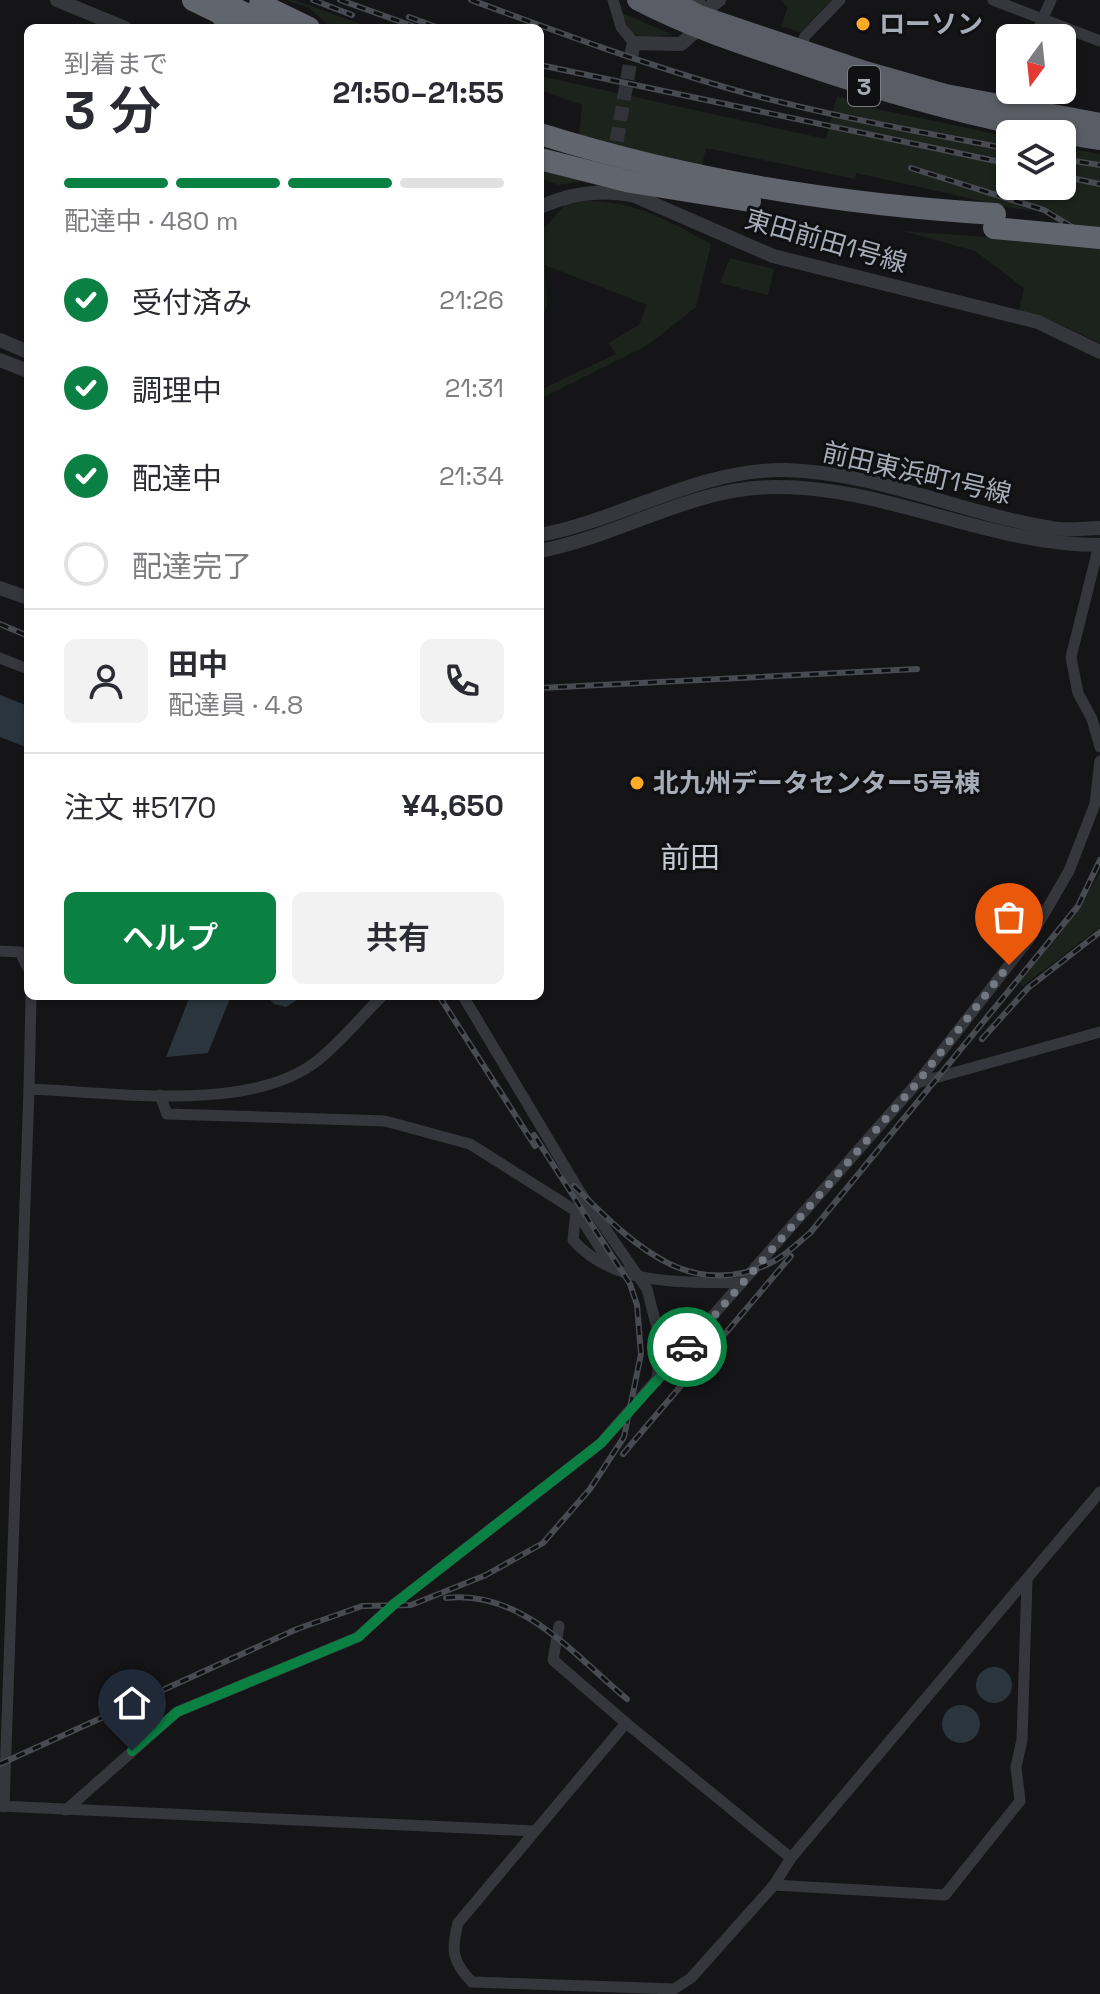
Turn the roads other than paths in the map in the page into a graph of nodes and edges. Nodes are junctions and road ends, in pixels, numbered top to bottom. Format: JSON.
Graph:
{"nodes":[{"id":1,"x":57,"y":0,"type":"edge"},
{"id":2,"x":180,"y":0,"type":"edge"},
{"id":3,"x":193,"y":0,"type":"edge"},
{"id":4,"x":209,"y":0,"type":"edge"},
{"id":5,"x":217,"y":0,"type":"edge"},
{"id":6,"x":252,"y":0,"type":"edge"},
{"id":7,"x":268,"y":0,"type":"edge"},
{"id":8,"x":613,"y":0,"type":"edge"},
{"id":9,"x":637,"y":0,"type":"edge"},
{"id":10,"x":670,"y":0,"type":"edge"},
{"id":11,"x":719,"y":0,"type":"edge"},
{"id":12,"x":840,"y":0,"type":"edge"},
{"id":13,"x":993,"y":0,"type":"edge"},
{"id":14,"x":1051,"y":0,"type":"edge"},
{"id":15,"x":698,"y":15,"type":"edge"},
{"id":16,"x":1042,"y":19,"type":"junction"},
{"id":17,"x":115,"y":24,"type":"edge"},
{"id":18,"x":216,"y":24,"type":"edge"},
{"id":19,"x":229,"y":24,"type":"edge"},
{"id":20,"x":242,"y":24,"type":"edge"},
{"id":21,"x":267,"y":24,"type":"edge"},
{"id":22,"x":301,"y":24,"type":"edge"},
{"id":23,"x":312,"y":24,"type":"edge"},
{"id":24,"x":1040,"y":24,"type":"edge"},
{"id":25,"x":1100,"y":41,"type":"edge"},
{"id":26,"x":633,"y":47,"type":"joint"},
{"id":27,"x":801,"y":48,"type":"junction"},
{"id":28,"x":996,"y":97,"type":"edge"},
{"id":29,"x":1030,"y":104,"type":"edge"},
{"id":30,"x":1100,"y":123,"type":"edge"},
{"id":31,"x":544,"y":129,"type":"edge"},
{"id":32,"x":544,"y":135,"type":"edge"},
{"id":33,"x":1100,"y":140,"type":"edge"},
{"id":34,"x":544,"y":147,"type":"edge"},
{"id":35,"x":624,"y":158,"type":"junction"},
{"id":36,"x":544,"y":160,"type":"edge"},
{"id":37,"x":750,"y":201,"type":"junction"},
{"id":38,"x":544,"y":205,"type":"edge"},
{"id":39,"x":994,"y":221,"type":"junction"},
{"id":40,"x":1100,"y":224,"type":"edge"},
{"id":41,"x":1100,"y":238,"type":"edge"},
{"id":42,"x":0,"y":340,"type":"edge"},
{"id":43,"x":24,"y":350,"type":"edge"},
{"id":44,"x":1100,"y":352,"type":"edge"},
{"id":45,"x":0,"y":360,"type":"edge"},
{"id":46,"x":24,"y":369,"type":"edge"},
{"id":47,"x":1100,"y":528,"type":"edge"},
{"id":48,"x":544,"y":534,"type":"edge"},
{"id":49,"x":1100,"y":544,"type":"edge"},
{"id":50,"x":544,"y":550,"type":"edge"},
{"id":51,"x":0,"y":588,"type":"edge"},
{"id":52,"x":24,"y":597,"type":"edge"},
{"id":53,"x":0,"y":658,"type":"edge"},
{"id":54,"x":24,"y":667,"type":"edge"},
{"id":55,"x":1100,"y":747,"type":"edge"},
{"id":56,"x":1100,"y":761,"type":"edge"},
{"id":57,"x":0,"y":951,"type":"edge"},
{"id":58,"x":24,"y":960,"type":"edge"},
{"id":59,"x":31,"y":1000,"type":"edge"},
{"id":60,"x":378,"y":1000,"type":"edge"},
{"id":61,"x":465,"y":1000,"type":"edge"},
{"id":62,"x":1100,"y":1032,"type":"edge"},
{"id":63,"x":917,"y":1083,"type":"junction"},
{"id":64,"x":29,"y":1089,"type":"junction"},
{"id":65,"x":160,"y":1095,"type":"junction"},
{"id":66,"x":576,"y":1211,"type":"junction"},
{"id":67,"x":613,"y":1268,"type":"junction"},
{"id":68,"x":640,"y":1279,"type":"junction"},
{"id":69,"x":742,"y":1283,"type":"junction"},
{"id":70,"x":657,"y":1381,"type":"junction"},
{"id":71,"x":1100,"y":1492,"type":"edge"},
{"id":72,"x":1027,"y":1580,"type":"junction"},
{"id":73,"x":559,"y":1626,"type":"dead end"},
{"id":74,"x":626,"y":1723,"type":"junction"},
{"id":75,"x":2,"y":1806,"type":"edge"},
{"id":76,"x":66,"y":1810,"type":"junction"},
{"id":77,"x":534,"y":1831,"type":"junction"},
{"id":78,"x":791,"y":1858,"type":"junction"},
{"id":79,"x":774,"y":1885,"type":"junction"}],
"edges":[{"from":1,"to":17,"type":"street"},
{"from":2,"to":18,"type":"highway"},
{"from":3,"to":20,"type":"highway"},
{"from":4,"to":19,"type":"highway","bridge":true},
{"from":5,"to":21,"type":"highway"},
{"from":6,"to":22,"type":"highway"},
{"from":7,"to":23,"type":"highway"},
{"from":8,"to":26,"type":"street"},
{"from":9,"to":15,"type":"highway","number":"3"},
{"from":10,"to":15,"type":"highway","number":"3"},
{"from":11,"to":15,"type":"street"},
{"from":12,"to":27,"type":"street"},
{"from":13,"to":16,"type":"street"},
{"from":14,"to":16,"type":"street"},
{"from":15,"to":26,"type":"street"},
{"from":15,"to":27,"type":"highway","number":"3"},
{"from":15,"to":33,"type":"highway","number":"3"},
{"from":16,"to":24,"type":"street"},
{"from":16,"to":25,"type":"street"},
{"from":27,"to":28,"type":"highway","number":"3"},
{"from":29,"to":30,"type":"highway","number":"3"},
{"from":31,"to":35,"type":"highway"},
{"from":32,"to":35,"type":"highway"},
{"from":34,"to":37,"type":"highway"},
{"from":35,"to":39,"type":"highway"},
{"from":36,"to":37,"type":"highway"},
{"from":37,"to":39,"type":"highway"},
{"from":38,"to":44,"type":"street","name":"東田前田1号線"},
{"from":39,"to":40,"type":"highway"},
{"from":39,"to":41,"type":"highway","bridge":true},
{"from":42,"to":43,"type":"street"},
{"from":45,"to":46,"type":"street"},
{"from":47,"to":48,"type":"street","name":"前田東浜町1号線"},
{"from":49,"to":50,"type":"street","name":"前田東浜町1号線"},
{"from":49,"to":55,"type":"street"},
{"from":51,"to":52,"type":"street"},
{"from":53,"to":54,"type":"street"},
{"from":56,"to":63,"type":"street"},
{"from":57,"to":58,"type":"street"},
{"from":59,"to":64,"type":"street"},
{"from":60,"to":65,"type":"street"},
{"from":61,"to":68,"type":"street"},
{"from":62,"to":63,"type":"street"},
{"from":63,"to":69,"type":"street"},
{"from":64,"to":65,"type":"street"},
{"from":64,"to":75,"type":"street"},
{"from":65,"to":66,"type":"street"},
{"from":66,"to":67,"type":"street"},
{"from":66,"to":67,"type":"street"},
{"from":67,"to":68,"type":"street"},
{"from":68,"to":69,"type":"street"},
{"from":68,"to":70,"type":"street"},
{"from":69,"to":70,"type":"street"},
{"from":70,"to":76,"type":"street"},
{"from":71,"to":72,"type":"street"},
{"from":72,"to":78,"type":"street"},
{"from":72,"to":79,"type":"street"},
{"from":73,"to":74,"type":"street"},
{"from":74,"to":77,"type":"street"},
{"from":74,"to":78,"type":"street"},
{"from":75,"to":76,"type":"street"},
{"from":76,"to":77,"type":"street"},
{"from":77,"to":79,"type":"street"},
{"from":78,"to":79,"type":"street"}]}
